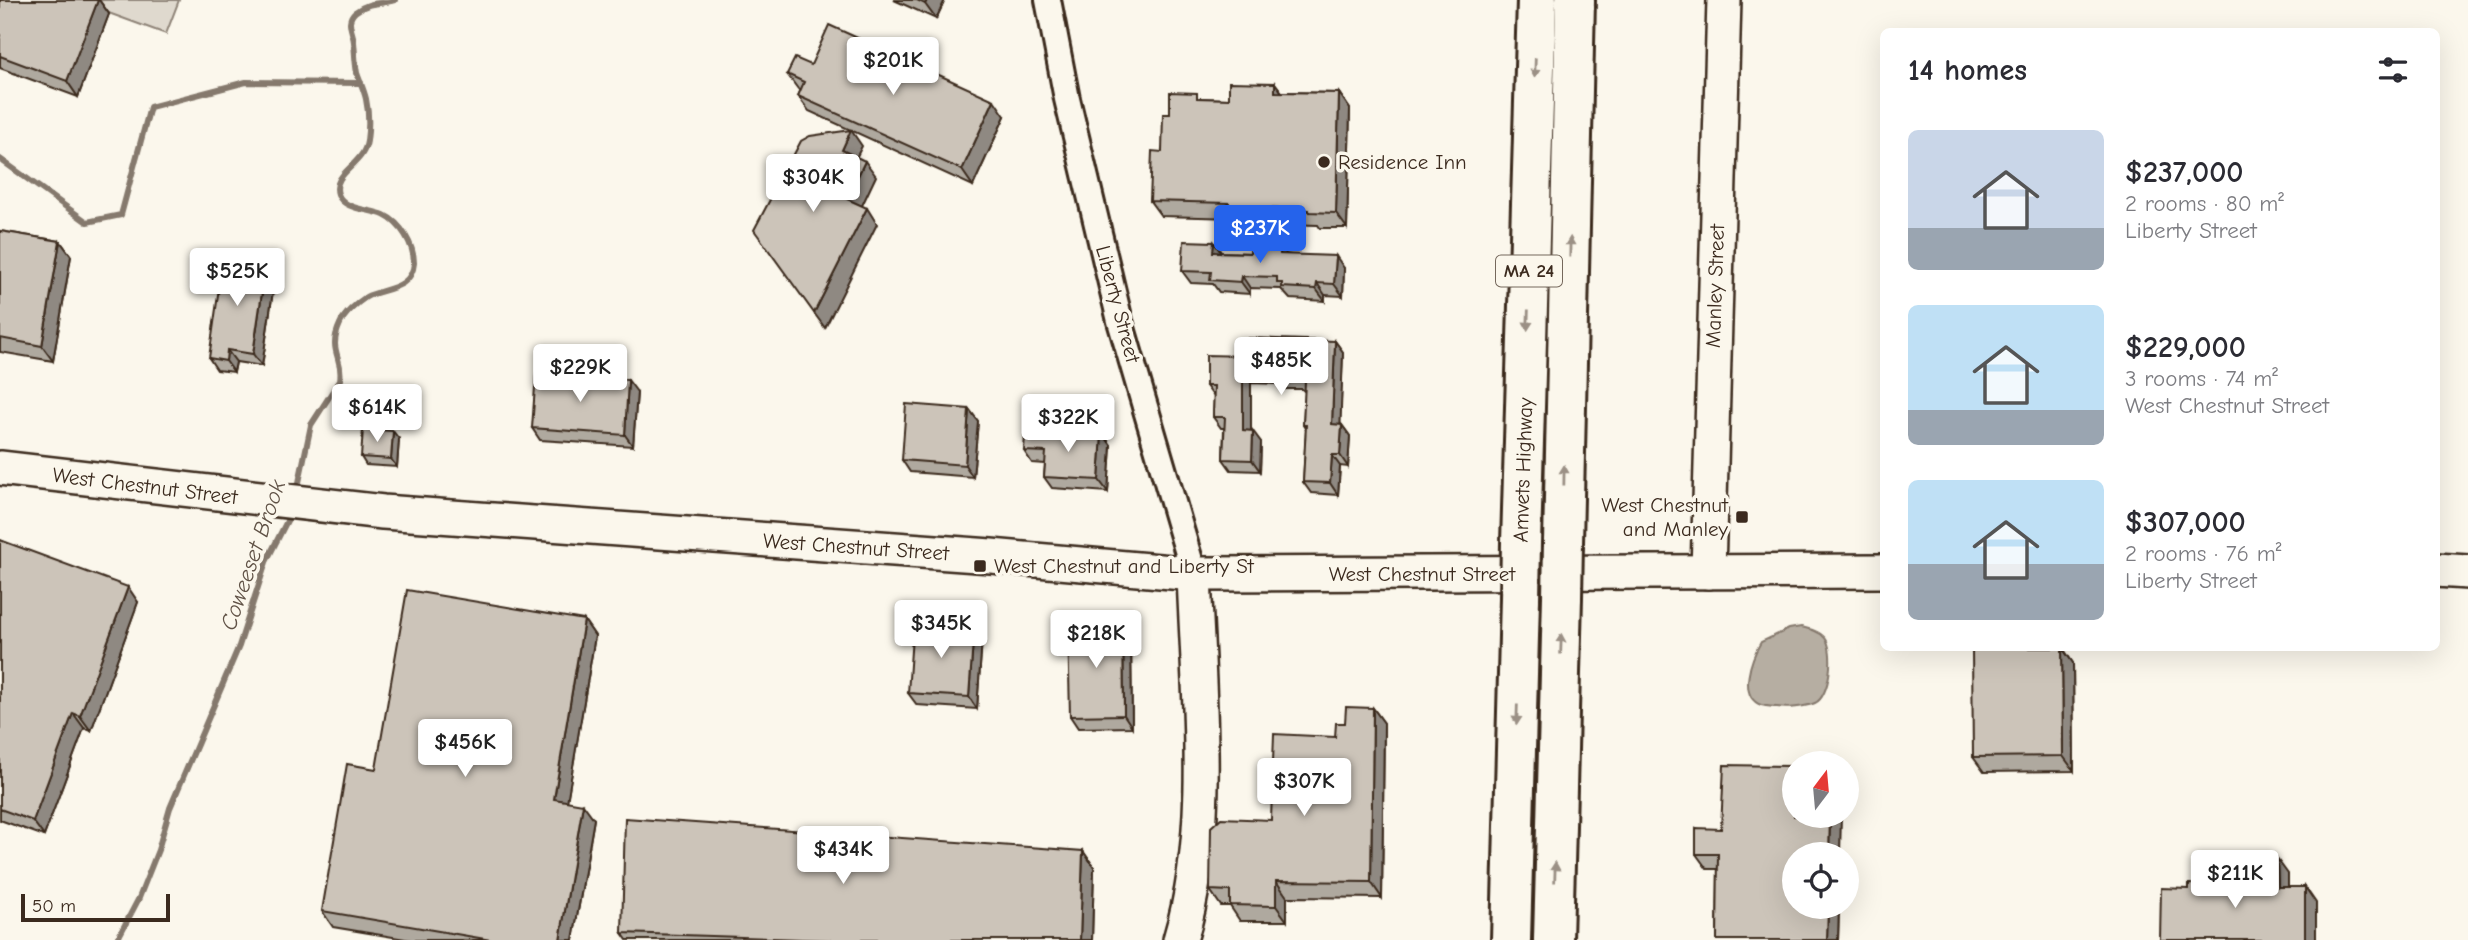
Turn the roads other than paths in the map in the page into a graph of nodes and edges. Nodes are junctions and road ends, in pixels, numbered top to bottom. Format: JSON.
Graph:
{"nodes":[{"id":1,"x":1048,"y":0,"type":"edge"},
{"id":2,"x":1537,"y":0,"type":"edge"},
{"id":3,"x":1575,"y":0,"type":"edge"},
{"id":4,"x":1724,"y":0,"type":"edge"},
{"id":5,"x":0,"y":468,"type":"edge"},
{"id":6,"x":2440,"y":570,"type":"edge"},
{"id":7,"x":1880,"y":571,"type":"edge"},
{"id":8,"x":1708,"y":572,"type":"junction"},
{"id":9,"x":2468,"y":572,"type":"edge"},
{"id":10,"x":1194,"y":574,"type":"junction"},
{"id":11,"x":1181,"y":940,"type":"edge"},
{"id":12,"x":1511,"y":940,"type":"edge"},
{"id":13,"x":1553,"y":940,"type":"edge"}],
"edges":[{"from":1,"to":10,"type":"street","name":"Liberty Street"},
{"from":2,"to":12,"type":"highway","name":"Amvets Highway","number":"MA 24","one_way":true,"bridge":true},
{"from":13,"to":3,"type":"highway","name":"Amvets Highway","number":"MA 24","one_way":true,"bridge":true},
{"from":4,"to":8,"type":"main road","name":"Manley Street"},
{"from":5,"to":10,"type":"main road","name":"West Chestnut Street"},
{"from":6,"to":9,"type":"main road"},
{"from":7,"to":8,"type":"main road","name":"West Chestnut Street"},
{"from":8,"to":10,"type":"main road","name":"West Chestnut Street"},
{"from":10,"to":11,"type":"main road","name":"Liberty Street"}]}
